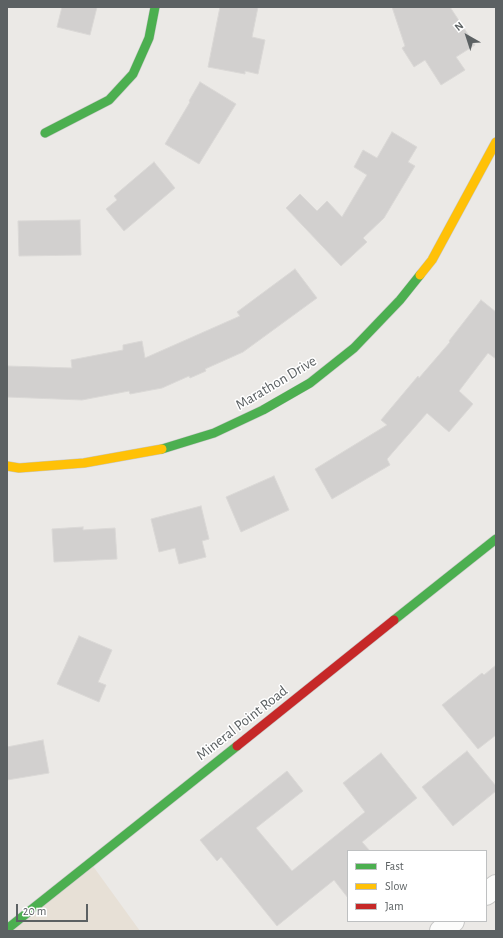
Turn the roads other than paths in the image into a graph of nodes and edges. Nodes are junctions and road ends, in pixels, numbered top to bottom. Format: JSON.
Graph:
{"nodes":[{"id":1,"x":155,"y":7,"type":"edge"},
{"id":2,"x":45,"y":133,"type":"dead end"},
{"id":3,"x":496,"y":142,"type":"edge"},
{"id":4,"x":7,"y":466,"type":"edge"},
{"id":5,"x":496,"y":539,"type":"edge"},
{"id":6,"x":496,"y":886,"type":"edge"},
{"id":7,"x":487,"y":893,"type":"edge"},
{"id":8,"x":452,"y":922,"type":"edge"},
{"id":9,"x":7,"y":929,"type":"edge"},
{"id":10,"x":441,"y":931,"type":"edge"}],
"edges":[{"from":1,"to":2,"type":"street"},
{"from":3,"to":4,"type":"street","name":"Marathon Drive"},
{"from":5,"to":9,"type":"street","name":"Mineral Point Road"},
{"from":6,"to":7,"type":"street"},
{"from":8,"to":10,"type":"street"}]}
